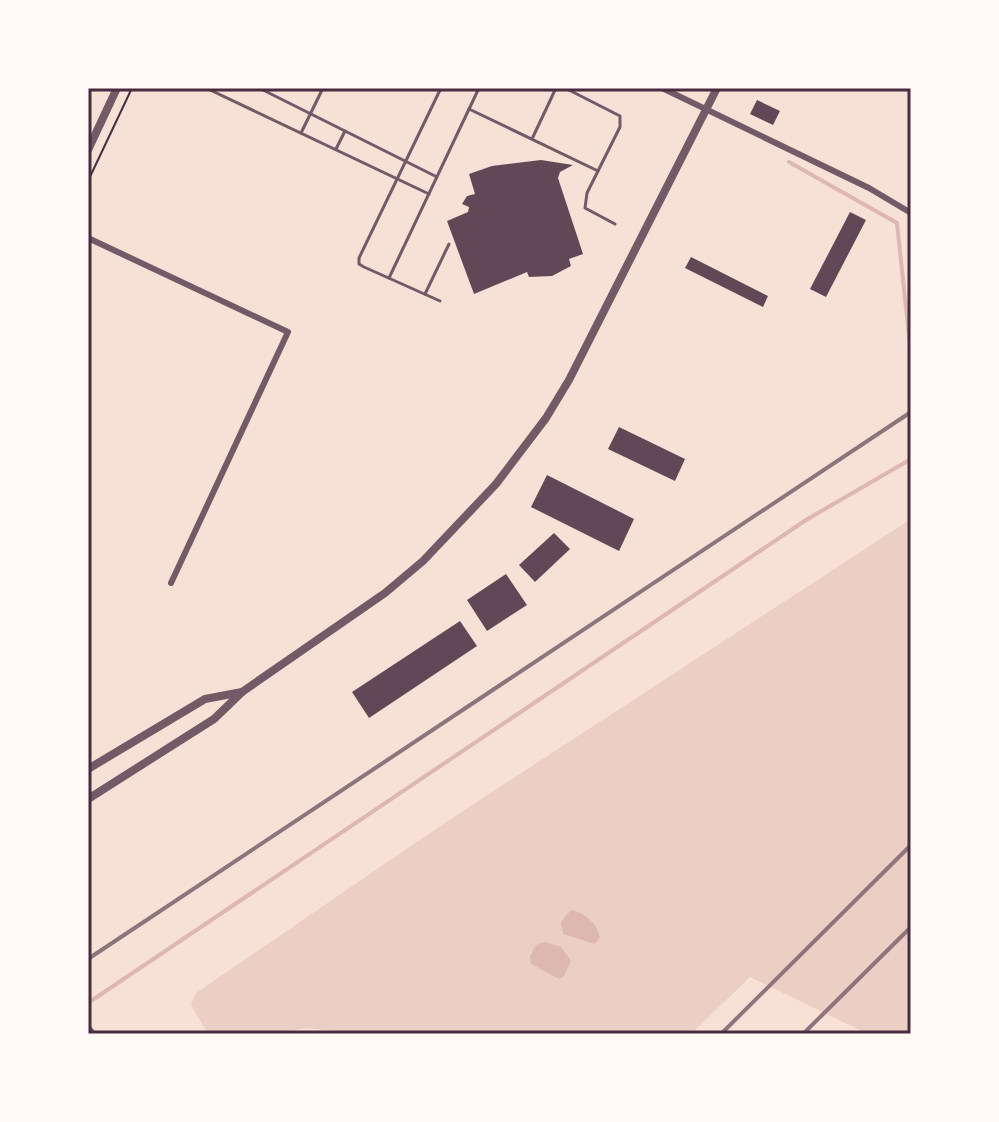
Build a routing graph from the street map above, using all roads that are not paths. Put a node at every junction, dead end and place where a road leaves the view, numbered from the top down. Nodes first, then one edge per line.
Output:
1 (117, 88) edge
2 (206, 88) edge
3 (259, 88) edge
4 (323, 88) edge
5 (441, 88) edge
6 (479, 88) edge
7 (556, 88) edge
8 (565, 88) edge
9 (662, 88) edge
10 (717, 88) edge
11 (469, 109) junction
12 (706, 109) junction
13 (310, 114) junction
14 (345, 131) junction
15 (301, 133) junction
16 (532, 139) junction
17 (88, 150) edge
18 (336, 150) junction
19 (405, 161) junction
20 (598, 171) junction
21 (437, 177) junction
22 (397, 179) junction
23 (429, 194) junction
24 (911, 213) edge
25 (615, 224) dead end
26 (88, 238) edge
27 (449, 244) dead end
28 (389, 278) junction
29 (425, 294) junction
30 (440, 301) dead end
31 (171, 583) dead end
32 (242, 692) junction
33 (88, 769) edge
34 (88, 799) edge
35 (88, 1029) edge
36 (92, 1034) edge

1 - 17 street
2 - 15 lane
3 - 13 lane
4 - 13 lane
5 - 19 lane
6 - 11 lane
7 - 16 lane
8 - 20 lane
9 - 12 street
10 - 12 street
11 - 16 lane
11 - 21 lane
12 - 24 street
12 - 32 street
13 - 14 lane
13 - 15 lane
14 - 18 lane
14 - 19 lane
15 - 18 lane
16 - 20 lane
18 - 22 lane
19 - 21 lane
19 - 22 lane
20 - 25 lane
21 - 23 lane
22 - 23 lane
22 - 28 lane
23 - 28 lane
26 - 31 street
27 - 29 lane
28 - 29 lane
29 - 30 lane
32 - 33 street
32 - 34 street
35 - 36 street

